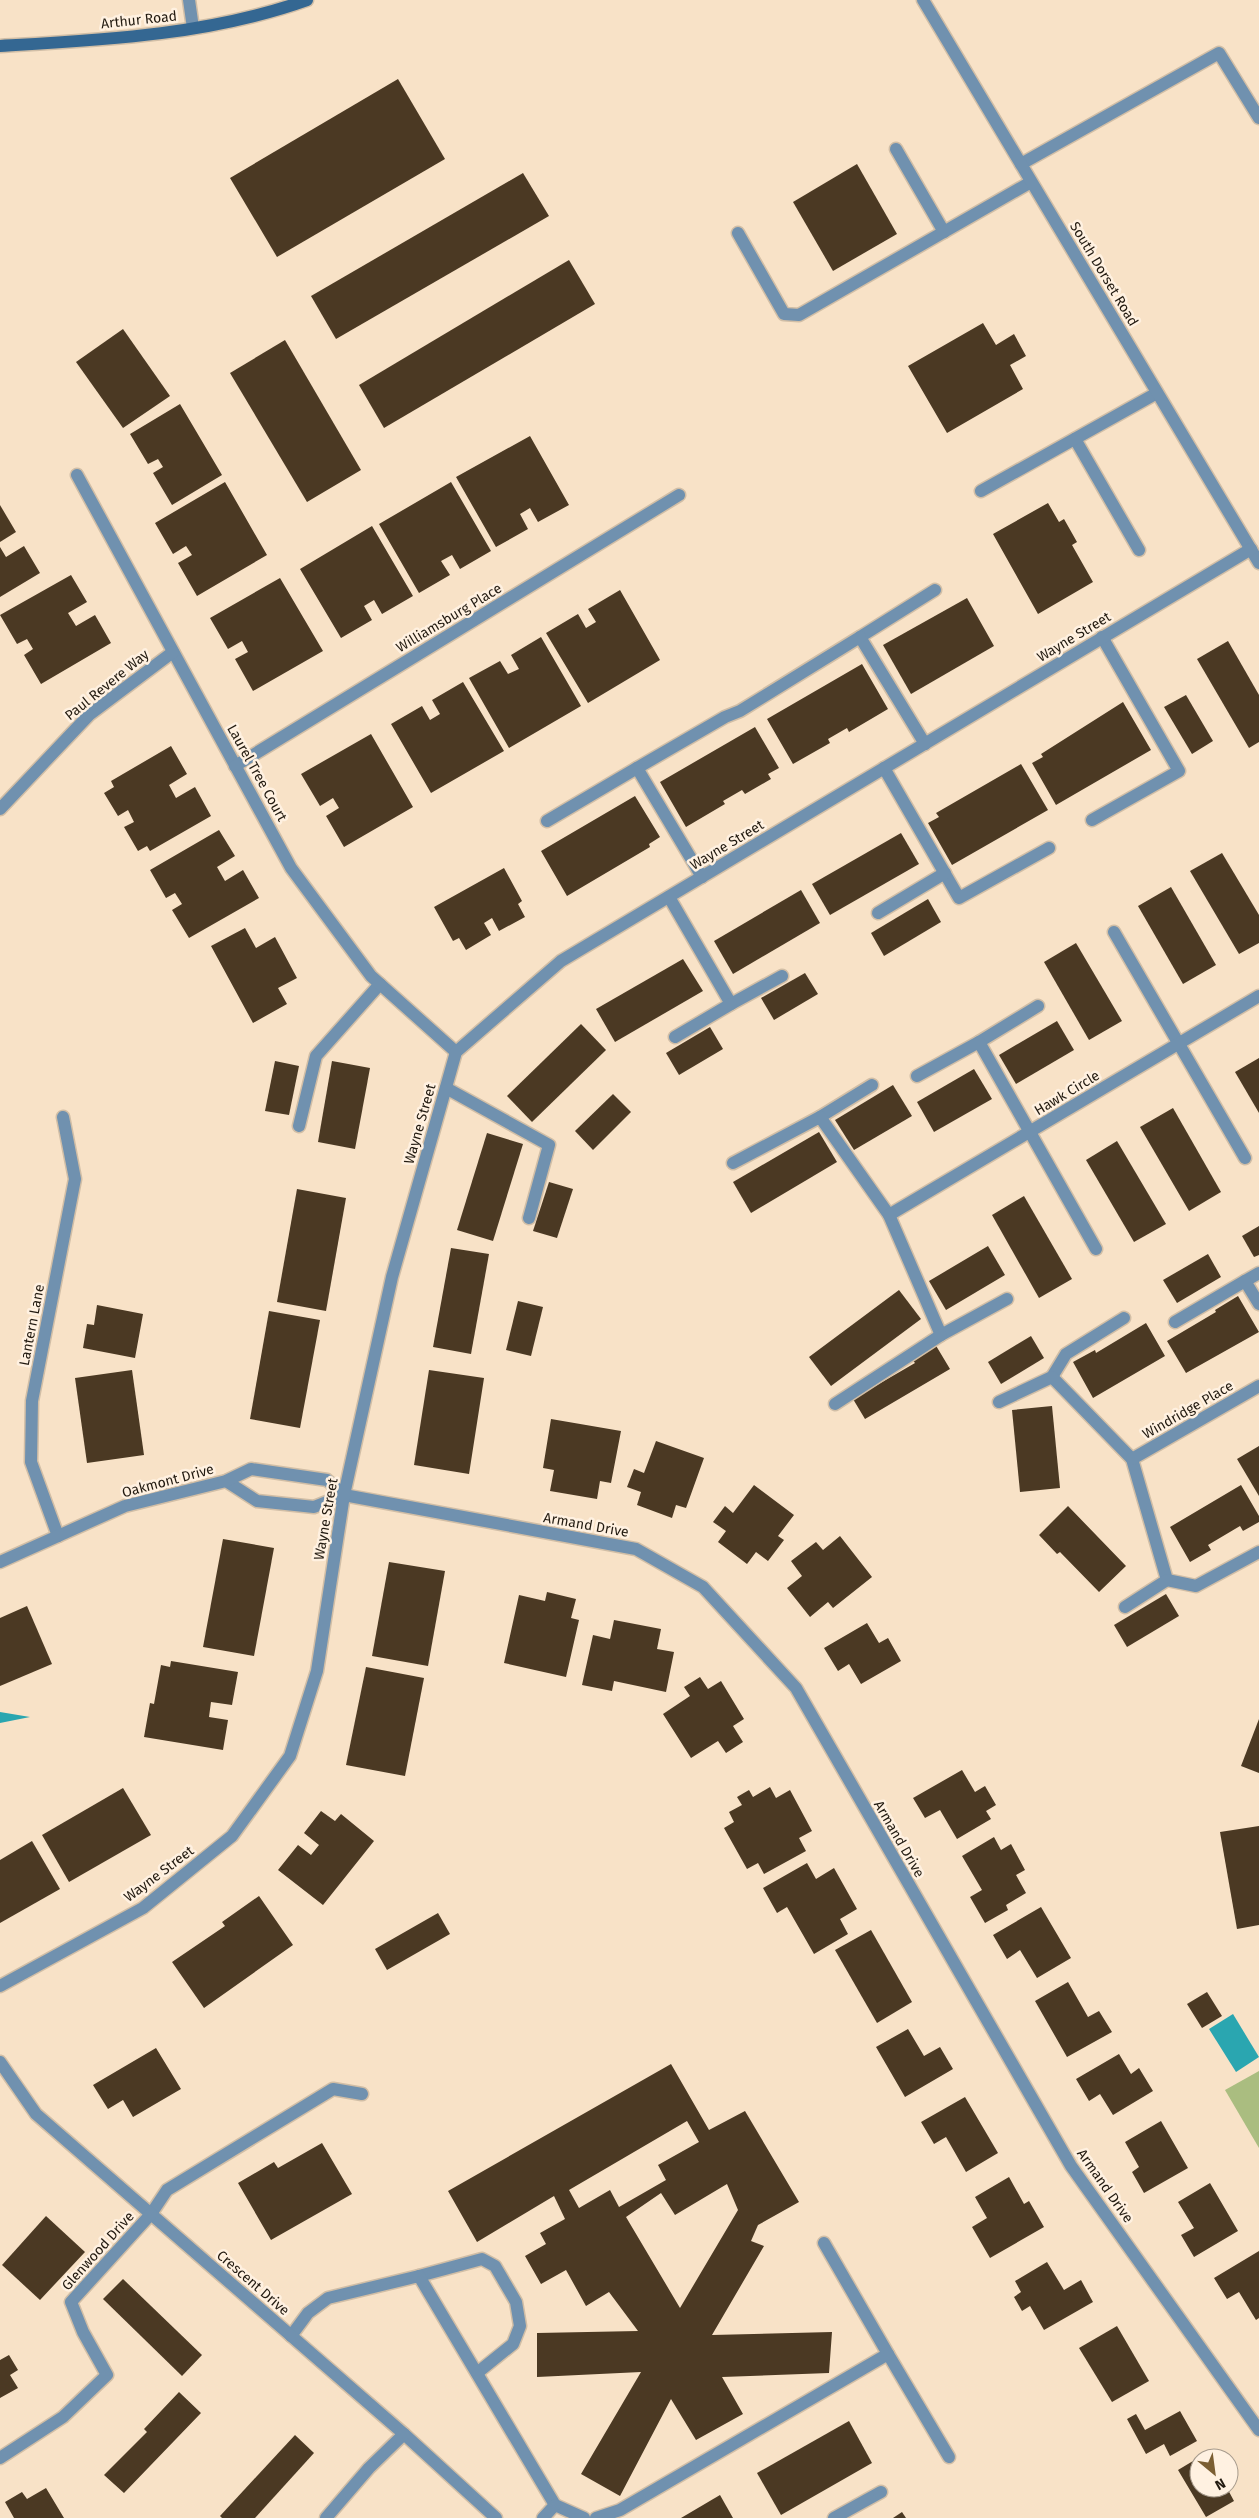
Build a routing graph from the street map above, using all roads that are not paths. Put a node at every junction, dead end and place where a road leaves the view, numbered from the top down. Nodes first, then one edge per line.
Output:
1 (189, 0) edge
2 (307, 0) edge
3 (923, 0) edge
4 (192, 28) junction
5 (0, 46) edge
6 (1259, 118) edge
7 (896, 149) dead end
8 (1021, 164) junction
9 (1031, 182) junction
10 (944, 232) junction
11 (738, 233) dead end
12 (1157, 393) junction
13 (1075, 438) junction
14 (77, 475) dead end
15 (981, 491) dead end
16 (679, 495) dead end
17 (1251, 549) junction
18 (1139, 550) dead end
19 (1259, 563) edge
20 (935, 590) dead end
21 (860, 637) junction
22 (1102, 638) junction
23 (173, 652) junction
24 (925, 744) junction
25 (236, 766) junction
26 (637, 768) junction
27 (884, 768) junction
28 (0, 809) edge
29 (1092, 820) dead end
30 (548, 821) dead end
31 (1049, 848) dead end
32 (945, 874) junction
33 (702, 877) junction
34 (669, 897) junction
35 (878, 914) dead end
36 (1114, 932) dead end
37 (782, 976) dead end
38 (380, 984) junction
39 (1259, 996) edge
40 (731, 1004) junction
41 (1038, 1006) dead end
42 (675, 1037) dead end
43 (979, 1042) junction
44 (1178, 1045) junction
45 (456, 1052) junction
46 (917, 1076) dead end
47 (872, 1085) dead end
48 (446, 1088) junction
49 (63, 1117) dead end
50 (820, 1117) junction
51 (299, 1126) dead end
52 (1030, 1132) junction
53 (1245, 1158) dead end
54 (733, 1163) dead end
55 (889, 1215) junction
56 (529, 1218) dead end
57 (1096, 1249) dead end
58 (1259, 1273) edge
59 (1245, 1281) junction
60 (1007, 1300) dead end
61 (1259, 1304) edge
62 (1124, 1318) dead end
63 (1175, 1322) dead end
64 (941, 1335) junction
65 (1052, 1377) junction
66 (1259, 1386) edge
67 (999, 1402) dead end
68 (835, 1404) dead end
69 (1132, 1460) junction
70 (226, 1481) junction
71 (344, 1495) junction
72 (58, 1536) junction
73 (1259, 1552) edge
74 (0, 1562) edge
75 (1167, 1580) junction
76 (1125, 1606) dead end
77 (0, 1986) edge
78 (0, 2062) edge
79 (362, 2094) dead end
80 (151, 2214) junction
81 (824, 2243) dead end
82 (419, 2276) junction
83 (291, 2336) junction
84 (888, 2354) junction
85 (477, 2373) junction
86 (1259, 2430) edge
87 (404, 2434) junction
88 (949, 2457) dead end
89 (0, 2458) edge
90 (881, 2492) dead end
91 (555, 2504) junction
92 (326, 2518) edge
93 (496, 2518) edge
94 (543, 2518) edge
95 (584, 2518) edge
96 (596, 2518) edge
97 (834, 2518) edge

1 - 4 street
2 - 4 main road, Arthur Road
3 - 8 street, South Dorset Road
4 - 5 main road, Arthur Road
6 - 8 street
7 - 10 street
8 - 9 street, South Dorset Road
9 - 10 street
9 - 12 street, South Dorset Road
10 - 11 street
12 - 13 street
12 - 17 street, South Dorset Road
13 - 15 street
13 - 18 street
14 - 23 street, Laurel Tree Court
16 - 25 street, Williamsburg Place
17 - 19 street, South Dorset Road
17 - 22 street, Wayne Street
20 - 21 street
21 - 24 street
21 - 26 street
22 - 24 street, Wayne Street
22 - 29 street
23 - 25 street, Laurel Tree Court
23 - 28 street, Paul Revere Way
24 - 27 street, Wayne Street
25 - 38 street, Laurel Tree Court
26 - 30 street
26 - 33 street
27 - 32 street
27 - 33 street, Wayne Street
31 - 32 street
32 - 35 street
33 - 34 street, Wayne Street
34 - 40 street
34 - 45 street, Wayne Street
36 - 44 street
37 - 40 street
38 - 45 street, Laurel Tree Court
38 - 51 street
39 - 44 street, Hawk Circle
40 - 42 street
41 - 43 street
43 - 46 street
43 - 52 street
44 - 52 street, Hawk Circle
44 - 53 street
45 - 48 street, Wayne Street
47 - 50 street
48 - 56 street
48 - 71 street, Wayne Street
49 - 72 street, Lantern Lane
50 - 54 street
50 - 55 street
52 - 55 street, Hawk Circle
52 - 57 street
55 - 64 street
58 - 59 street
59 - 61 street
59 - 63 street
60 - 64 street
62 - 65 street
64 - 68 street
65 - 67 street
65 - 69 street
66 - 69 street, Windridge Place
69 - 75 street
70 - 71 street
70 - 71 street, Oakmont Drive
70 - 72 street, Oakmont Drive
71 - 77 street, Wayne Street
71 - 86 street, Armand Drive
72 - 74 street, Oakmont Drive
73 - 75 street
75 - 76 street
78 - 80 street, Crescent Drive
79 - 80 street
80 - 83 street, Crescent Drive
80 - 89 street, Glenwood Drive
81 - 84 street
82 - 83 street
82 - 85 street
82 - 85 street
83 - 87 street, Crescent Drive
84 - 88 street
84 - 96 street
85 - 91 street
87 - 92 street
87 - 93 street, Crescent Drive
90 - 97 street
91 - 94 street
91 - 95 street

